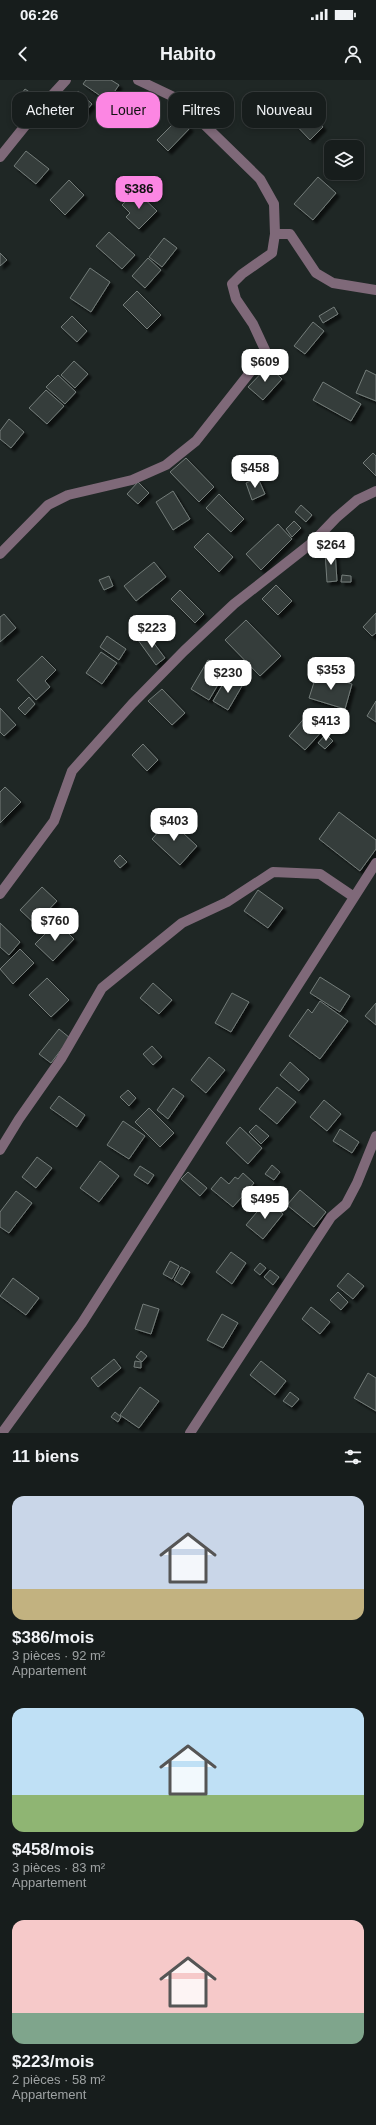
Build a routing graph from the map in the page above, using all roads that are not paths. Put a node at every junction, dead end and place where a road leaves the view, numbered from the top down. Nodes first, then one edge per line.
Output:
1 (66, 80) edge
2 (138, 80) edge
3 (0, 157) edge
4 (275, 234) junction
5 (376, 290) edge
6 (376, 491) edge
7 (0, 554) edge
8 (376, 864) edge
9 (0, 894) edge
10 (354, 897) junction
11 (376, 1136) edge
12 (0, 1150) edge
13 (2, 1433) edge
14 (190, 1433) edge

1 - 3 street
2 - 4 street
4 - 5 street
4 - 7 street
6 - 9 street
8 - 10 street
10 - 12 street
10 - 13 street
11 - 14 street

